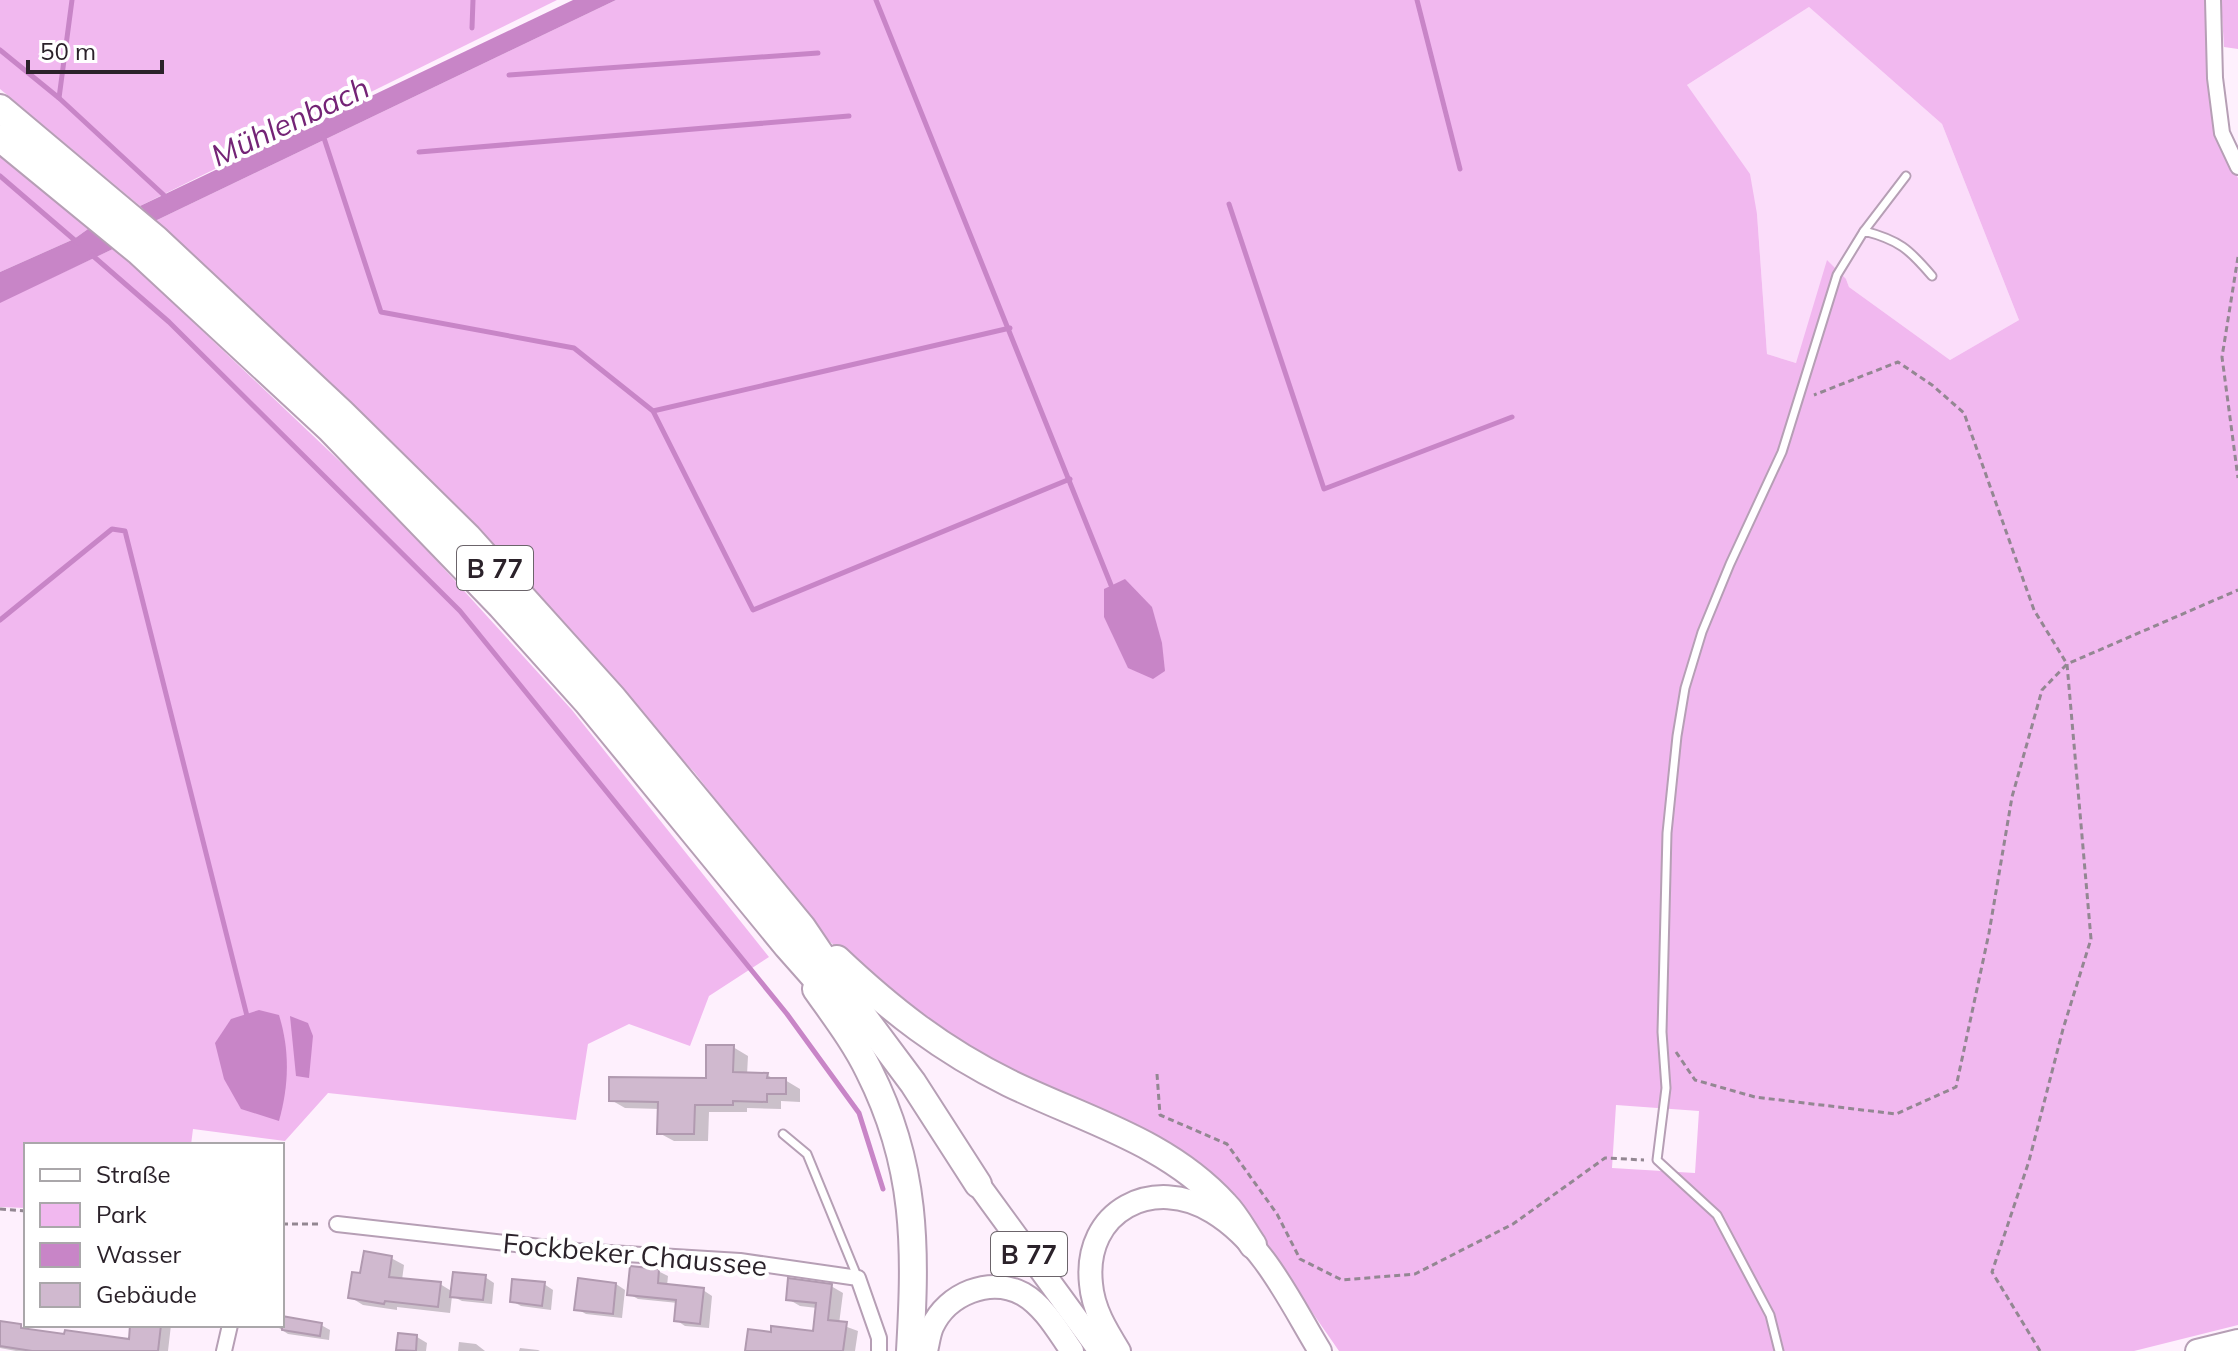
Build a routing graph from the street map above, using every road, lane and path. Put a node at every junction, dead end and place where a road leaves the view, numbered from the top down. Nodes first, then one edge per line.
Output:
1 (2213, 0) edge
2 (0, 108) edge
3 (0, 138) edge
4 (2238, 167) edge
5 (1906, 176) dead end
6 (105, 211) junction
7 (1864, 231) junction
8 (2238, 257) edge
9 (1932, 276) dead end
10 (1796, 403) junction
11 (2238, 478) edge
12 (2238, 590) edge
13 (2067, 664) junction
14 (794, 937) junction
15 (1662, 1032) junction
16 (1157, 1074) dead end
17 (783, 1134) dead end
18 (1657, 1160) junction
19 (978, 1184) joint
20 (0, 1209) edge
21 (24, 1211) edge
22 (284, 1224) edge
23 (337, 1224) joint
24 (1253, 1245) junction
25 (858, 1278) junction
26 (230, 1327) edge
27 (2238, 1341) edge
28 (224, 1351) edge
29 (879, 1351) edge
30 (910, 1351) edge
31 (926, 1351) edge
32 (1072, 1351) edge
33 (1100, 1351) edge
34 (1119, 1351) edge
35 (1320, 1351) edge
36 (1779, 1351) edge
37 (2040, 1351) edge
38 (2197, 1351) edge

1 - 4 street
2 - 6 highway, B 77
3 - 6 highway, B 77
5 - 7 lane
6 - 14 highway, B 77
7 - 9 lane
7 - 10 lane
8 - 11 path
10 - 13 path
10 - 15 lane
12 - 13 path
13 - 15 path
13 - 37 path
14 - 19 highway, B 77
14 - 24 highway
14 - 30 highway
15 - 18 lane
16 - 18 path
17 - 25 lane
18 - 36 lane
19 - 33 main road, B 77
20 - 21 path
22 - 23 path
23 - 25 street, Fockbeker Chaussee
24 - 34 main road
24 - 35 main road
25 - 29 street
26 - 28 street
27 - 38 main road
31 - 32 main road

